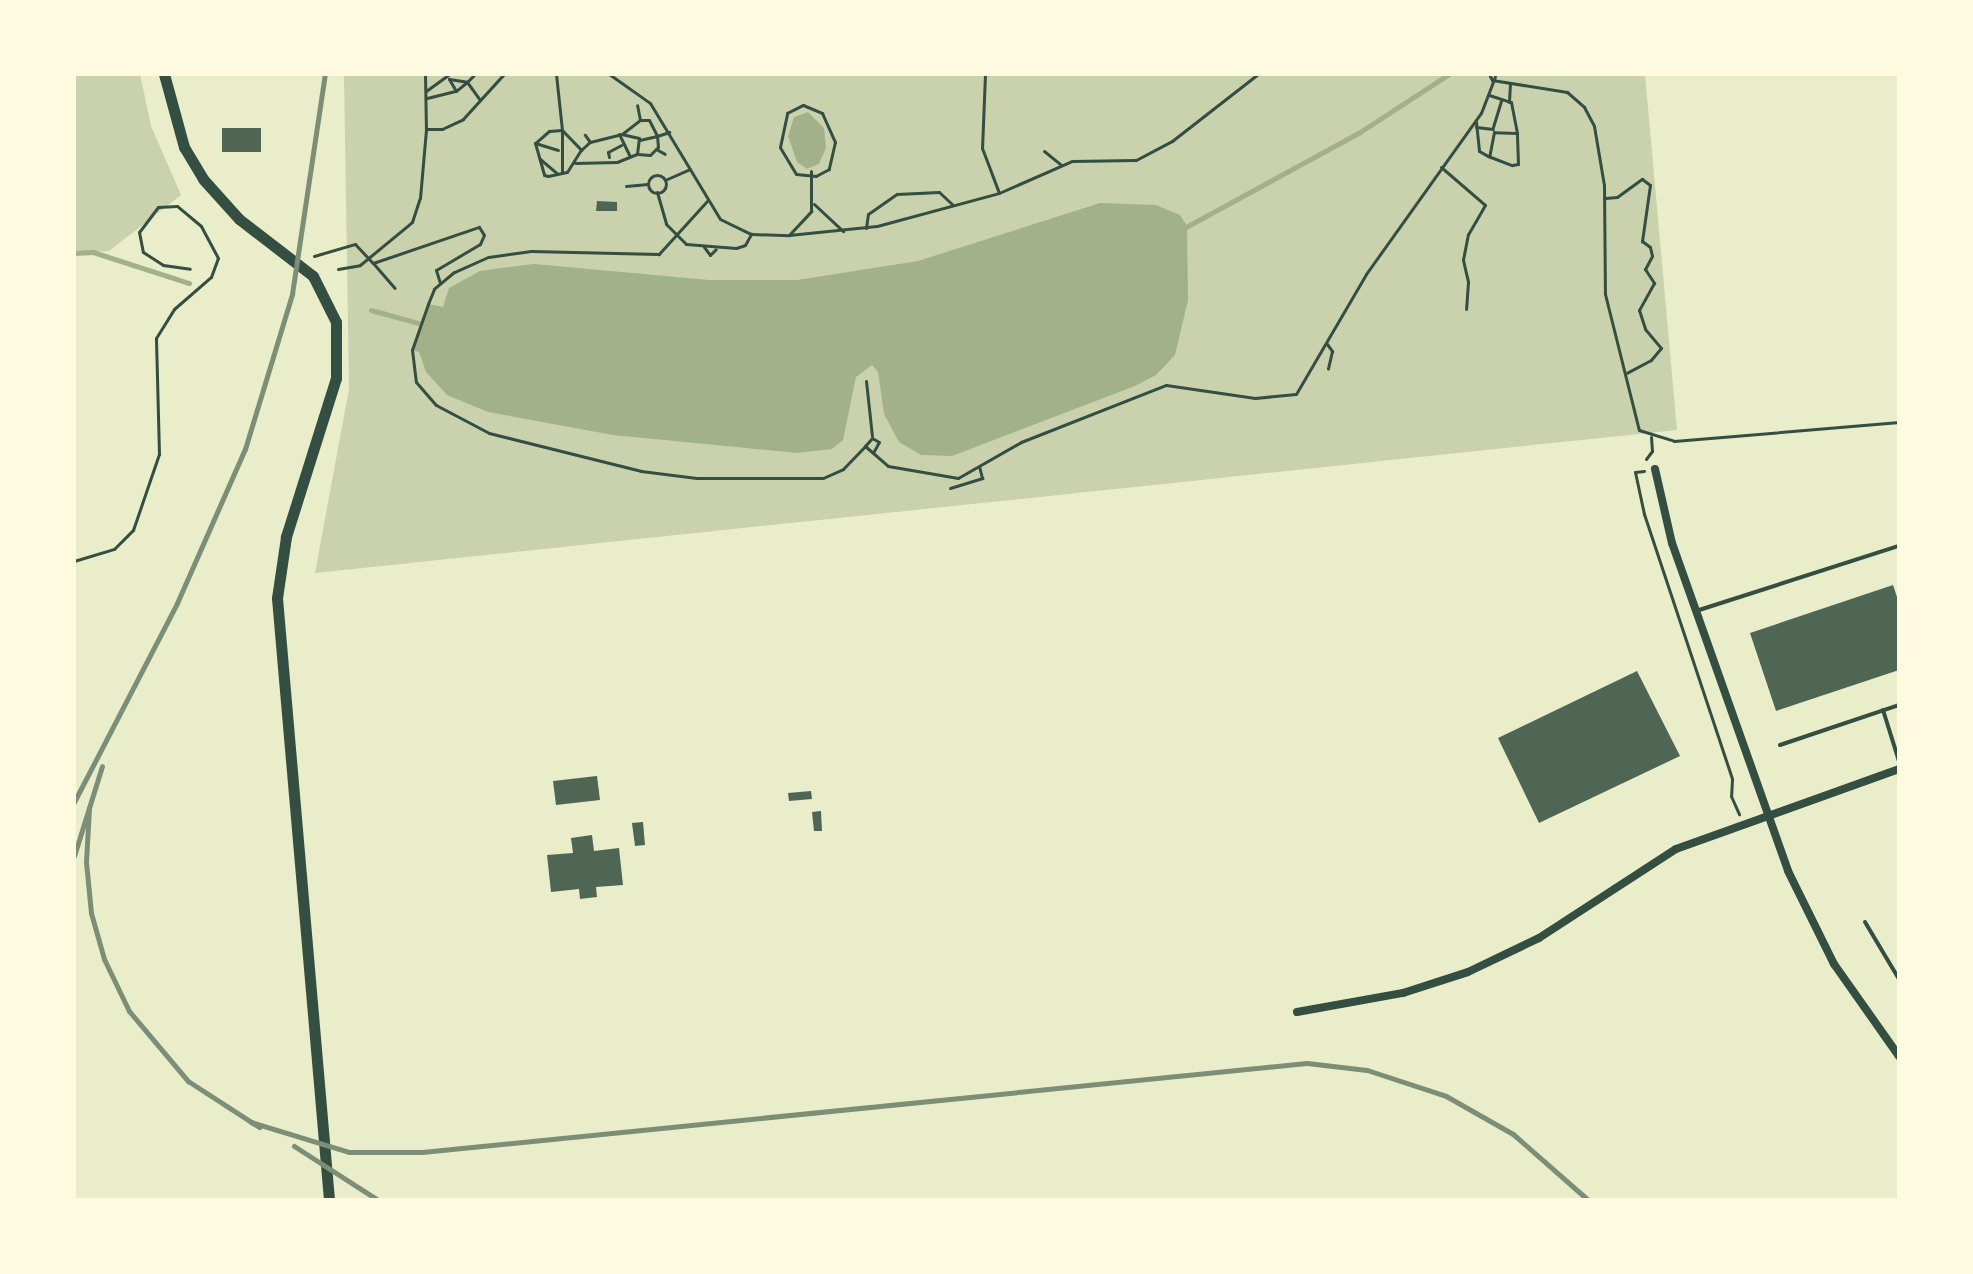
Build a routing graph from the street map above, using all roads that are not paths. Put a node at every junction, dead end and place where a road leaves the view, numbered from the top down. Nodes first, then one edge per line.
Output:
1 (164, 74) edge
2 (1650, 470) road end
3 (1899, 546) edge
4 (1696, 611) junction
5 (1899, 705) edge
6 (1883, 710) junction
7 (1780, 745) dead end
8 (1899, 761) edge
9 (1899, 769) edge
10 (1765, 814) junction
11 (1865, 922) dead end
12 (1899, 979) edge
13 (1297, 1012) dead end
14 (1899, 1056) edge
15 (329, 1200) edge

1 - 15 main road
2 - 4 street
3 - 4 lane
4 - 10 street
5 - 6 lane
6 - 7 lane
6 - 8 lane
9 - 10 street
10 - 13 street
10 - 14 street
11 - 12 lane

